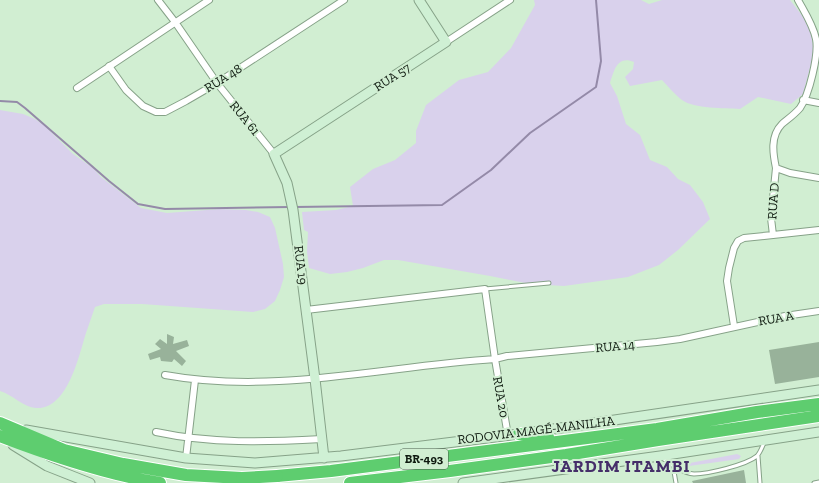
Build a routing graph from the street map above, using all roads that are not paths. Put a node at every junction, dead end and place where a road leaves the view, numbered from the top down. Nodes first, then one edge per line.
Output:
1 (158, 0) edge
2 (209, 0) edge
3 (344, 0) edge
4 (419, 0) edge
5 (510, 0) edge
6 (798, 0) edge
7 (175, 22) junction
8 (811, 24) junction
9 (819, 25) edge
10 (446, 42) junction
11 (109, 66) junction
12 (217, 83) junction
13 (77, 88) dead end
14 (804, 100) junction
15 (819, 103) edge
16 (274, 154) junction
17 (776, 168) junction
18 (819, 178) edge
19 (819, 230) edge
20 (773, 235) junction
21 (549, 283) dead end
22 (485, 289) junction
23 (306, 310) junction
24 (819, 311) edge
25 (734, 326) junction
26 (495, 359) junction
27 (166, 375) dead end
28 (315, 379) junction
29 (195, 380) junction
30 (819, 390) edge
31 (819, 404) edge
32 (819, 416) edge
33 (4, 425) edge
34 (156, 432) dead end
35 (819, 432) edge
36 (513, 435) junction
37 (0, 437) edge
38 (188, 438) junction
39 (322, 439) junction
40 (571, 439) junction
41 (765, 440) junction
42 (660, 456) junction
43 (758, 456) junction
44 (186, 458) junction
45 (324, 458) junction
46 (271, 462) junction
47 (255, 463) junction
48 (673, 466) junction
49 (122, 470) junction
50 (274, 480) edge
51 (819, 482) edge
52 (90, 483) edge
53 (160, 483) edge
54 (256, 483) edge
55 (350, 483) edge
56 (463, 483) edge
57 (676, 483) edge
58 (760, 483) edge
59 (814, 483) edge

1 - 7 street, RUA 61
2 - 7 street
3 - 12 street, RUA 48
4 - 10 main road
5 - 10 street, RUA 57
6 - 8 street
7 - 11 street
7 - 12 street, RUA 61
8 - 9 street
8 - 14 street
10 - 16 main road, RUA 57
11 - 12 street, RUA 48
11 - 13 street
12 - 16 street, RUA 61
14 - 15 street
14 - 17 street, RUA D
16 - 23 main road, RUA 19
17 - 18 street
17 - 20 street, RUA D
19 - 20 street, RUA D
20 - 25 street
21 - 22 lane
22 - 23 street
22 - 26 street, RUA 20
23 - 28 main road, RUA 19
24 - 25 street, RUA A
25 - 26 street, RUA 14
26 - 28 street
26 - 36 street, RUA 20
27 - 29 street
28 - 29 street
28 - 39 main road, RUA 19
29 - 38 street
30 - 36 main road
31 - 40 highway, RODOVIA MAGÉ-MANILHA / BR-493
32 - 55 highway, RODOVIA MAGÉ-MANILHA / BR-493
33 - 44 main road
33 - 49 highway, RODOVIA MAGÉ-MANILHA
34 - 38 street
35 - 41 main road
36 - 40 highway
36 - 45 main road
37 - 49 highway, RODOVIA MAGÉ-MANILHA
37 - 52 main road
38 - 39 street
38 - 44 street
39 - 45 main road, RUA 19
40 - 50 highway, RODOVIA MAGÉ-MANILHA / BR-493
41 - 42 main road
41 - 43 lane
42 - 48 lane
42 - 56 main road
43 - 48 lane
43 - 58 lane
44 - 47 main road
45 - 46 main road
46 - 47 main road
46 - 50 main road
47 - 54 main road
48 - 57 lane
49 - 50 highway, RODOVIA MAGÉ-MANILHA / BR-493, bridge
49 - 53 highway, RODOVIA MAGÉ-MANILHA
51 - 59 lane

